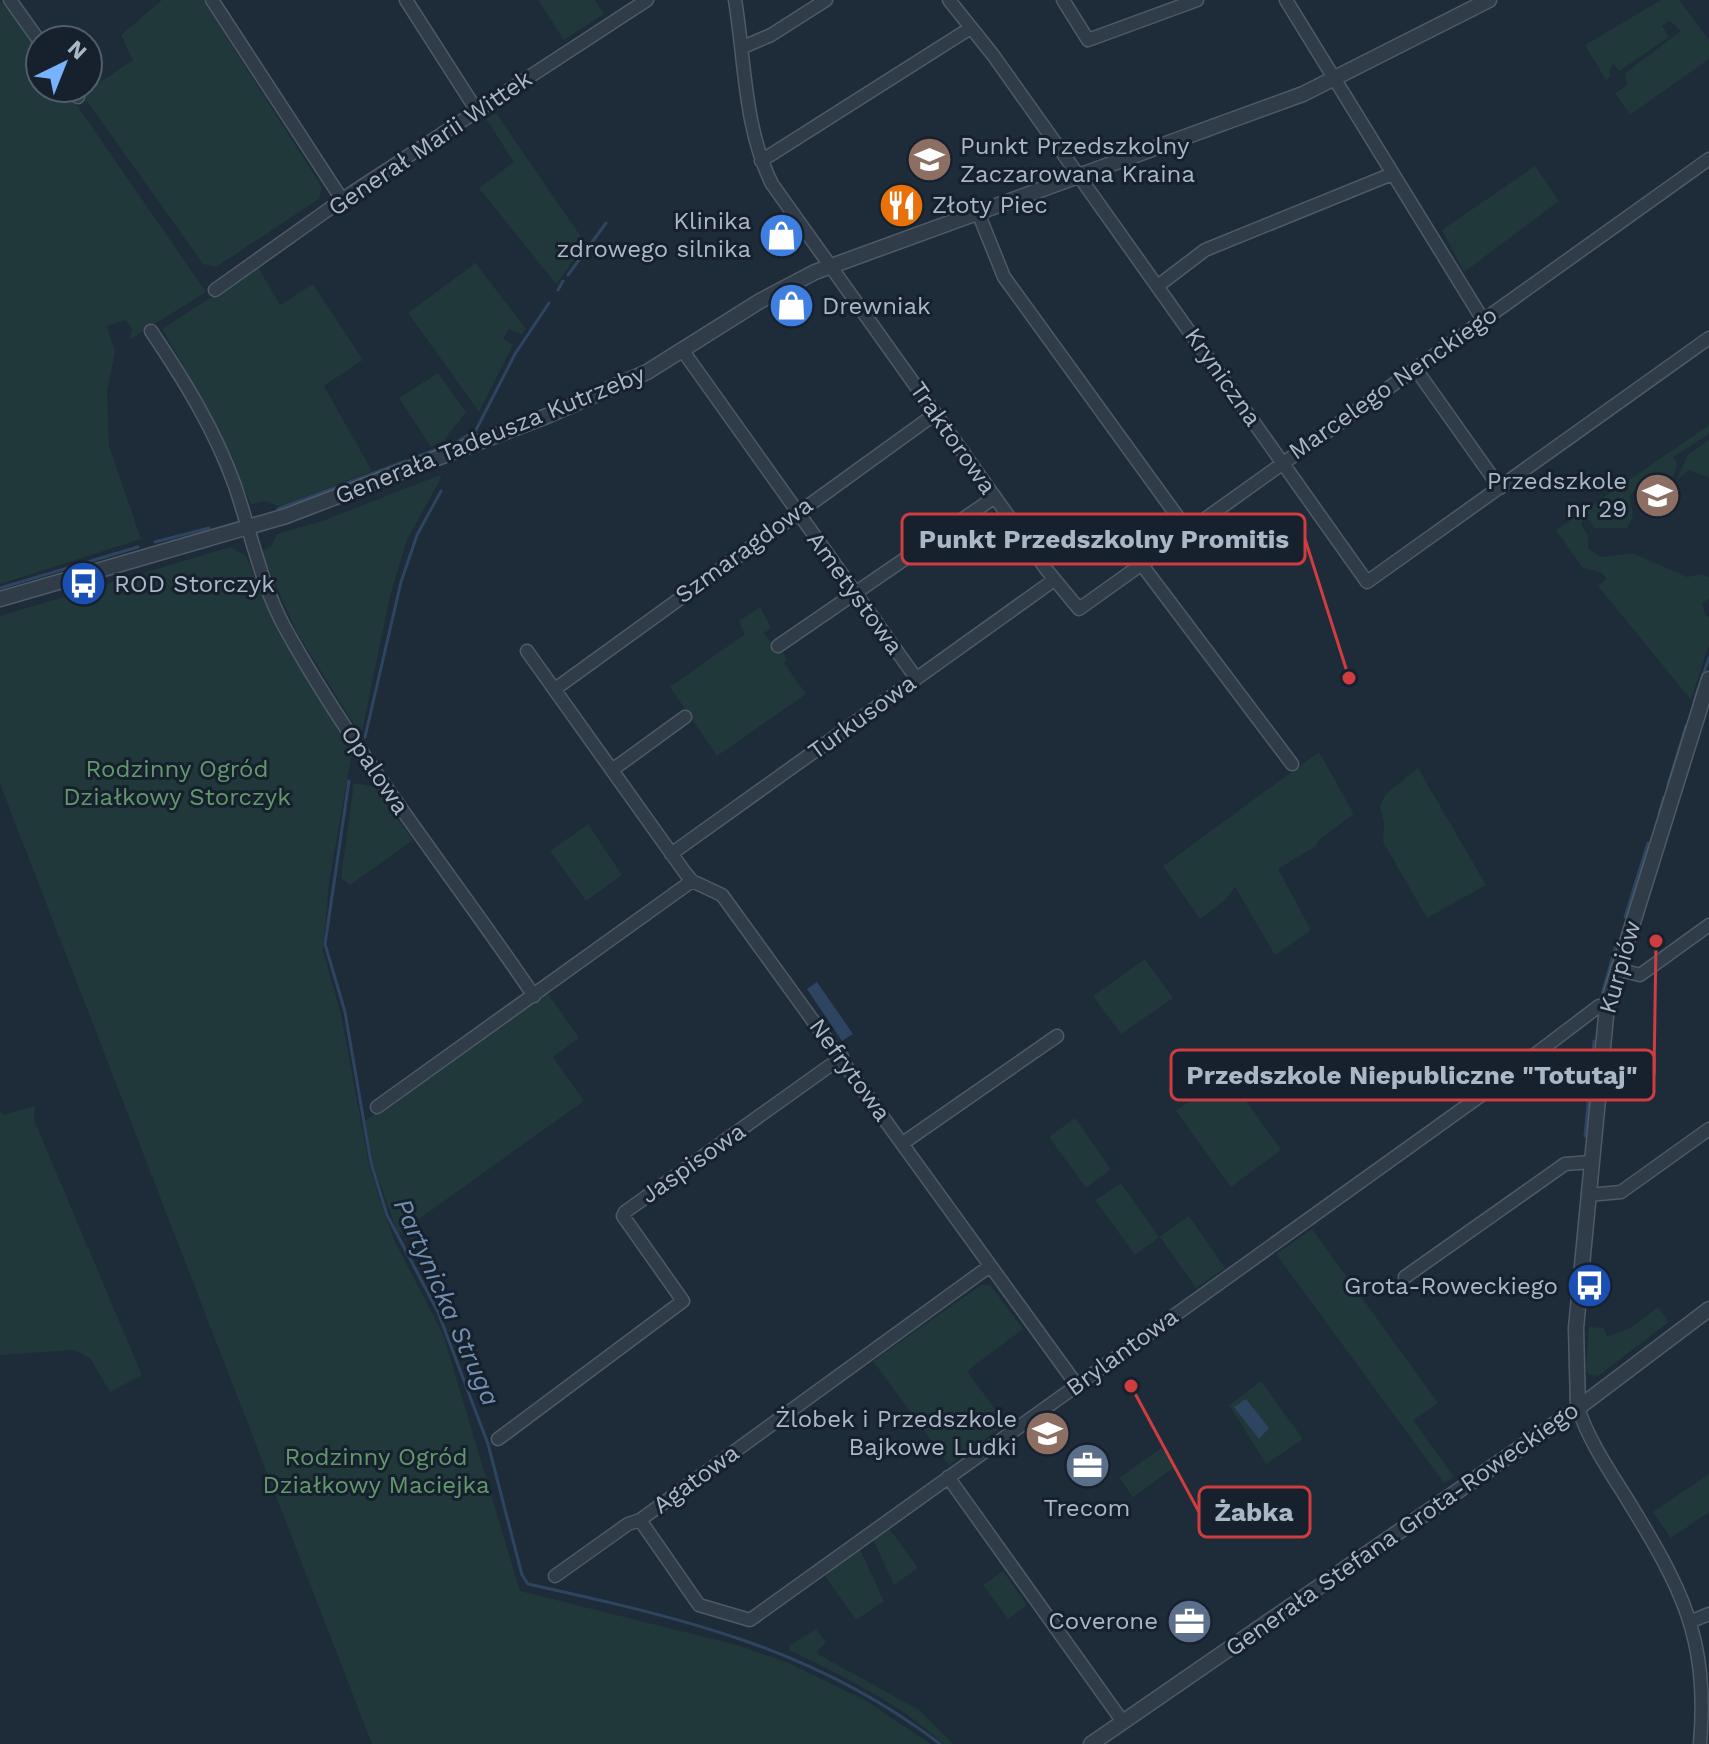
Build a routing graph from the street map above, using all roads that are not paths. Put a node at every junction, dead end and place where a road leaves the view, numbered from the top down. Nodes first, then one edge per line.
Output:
1 (10, 0) edge
2 (212, 0) edge
3 (406, 0) edge
4 (647, 0) edge
5 (735, 0) edge
6 (826, 0) edge
7 (949, 0) edge
8 (1063, 0) edge
9 (1197, 0) edge
10 (1286, 0) edge
11 (1489, 0) edge
12 (27, 24) edge
13 (969, 29) junction
14 (743, 47) junction
15 (1335, 80) junction
16 (477, 111) junction
17 (1709, 159) edge
18 (761, 161) junction
19 (1392, 174) junction
20 (1078, 175) junction
21 (343, 201) junction
22 (977, 210) junction
23 (831, 265) junction
24 (1159, 285) junction
25 (215, 290) dead end
26 (1483, 320) junction
27 (151, 331) dead end
28 (1709, 338) edge
29 (683, 351) junction
30 (1415, 368) junction
31 (935, 414) junction
32 (1284, 461) junction
33 (1500, 488) junction
34 (995, 497) junction
35 (797, 512) junction
36 (246, 528) junction
37 (1188, 531) junction
38 (1142, 565) junction
39 (1054, 580) junction
40 (856, 595) junction
41 (0, 599) edge
42 (1079, 609) joint
43 (778, 646) dead end
44 (527, 651) dead end
45 (916, 678) junction
46 (1709, 679) edge
47 (555, 689) junction
48 (685, 717) dead end
49 (1292, 764) dead end
50 (612, 770) junction
51 (671, 854) junction
52 (692, 881) junction
53 (1709, 925) edge
54 (1617, 969) junction
55 (534, 996) junction
56 (1607, 1006) junction
57 (1582, 1019) junction
58 (1604, 1025) junction
59 (1057, 1036) dead end
60 (842, 1057) junction
61 (377, 1107) dead end
62 (1709, 1129) edge
63 (903, 1143) junction
64 (1591, 1162) junction
65 (1588, 1195) junction
66 (990, 1266) junction
67 (1405, 1277) dead end
68 (1709, 1309) edge
69 (1076, 1384) junction
70 (1578, 1408) junction
71 (498, 1439) dead end
72 (948, 1477) junction
73 (640, 1520) junction
74 (555, 1576) dead end
75 (1709, 1614) edge
76 (1692, 1621) junction
77 (1123, 1722) junction
78 (1091, 1744) edge
79 (1700, 1744) edge

1 - 12 street
2 - 21 street
3 - 16 street
4 - 16 street, Generał Marii Wittek
5 - 14 street
6 - 14 street
7 - 13 street, Kryniczna
8 - 9 street
10 - 15 street
11 - 15 street, Generała Tadeusza Kutrzeby
13 - 18 street
13 - 20 street, Kryniczna
14 - 18 street
15 - 19 street
15 - 20 street, Generała Tadeusza Kutrzeby
16 - 21 street, Generał Marii Wittek
17 - 26 street, Marcelego Nenckiego
18 - 23 street, Traktorowa
19 - 24 street
19 - 26 street
20 - 22 street, Generała Tadeusza Kutrzeby
20 - 24 street, Kryniczna
21 - 25 street, Generał Marii Wittek
22 - 23 street, Generała Tadeusza Kutrzeby
22 - 37 street
23 - 29 street, Generała Tadeusza Kutrzeby
23 - 31 street, Traktorowa
24 - 32 street, Kryniczna
26 - 30 street, Marcelego Nenckiego
27 - 36 street, Opalowa
28 - 33 street
29 - 35 street, Ametystowa
29 - 36 street, Generała Tadeusza Kutrzeby
30 - 32 street, Marcelego Nenckiego
30 - 33 street
31 - 34 street, Traktorowa
31 - 35 street, Szmaragdowa
32 - 33 street, Kryniczna
32 - 37 street, Marcelego Nenckiego
34 - 39 street, Traktorowa
34 - 40 street
35 - 40 street, Ametystowa
35 - 47 street, Szmaragdowa
36 - 41 street, Generała Tadeusza Kutrzeby
36 - 55 street, Opalowa
37 - 38 street, Marcelego Nenckiego
38 - 42 street, Marcelego Nenckiego
38 - 49 street
39 - 42 street, Traktorowa
39 - 45 street, Turkusowa
40 - 43 street
40 - 45 street, Ametystowa
44 - 47 street, Nefrytowa
45 - 51 street, Turkusowa
46 - 54 street, Kurpiów
47 - 50 street, Nefrytowa
48 - 50 street
50 - 51 street, Nefrytowa
51 - 52 street, Nefrytowa
52 - 55 street
52 - 60 street, Nefrytowa
53 - 54 street
54 - 56 street, Kurpiów
55 - 61 street
56 - 57 street, Brylantowa
56 - 58 street, Kurpiów
57 - 58 street
57 - 69 street, Brylantowa
58 - 64 street, Kurpiów
59 - 63 street
60 - 63 street, Nefrytowa
60 - 71 street, Jaspisowa
62 - 65 street
63 - 66 street, Nefrytowa
64 - 65 street, Kurpiów
64 - 67 street
65 - 70 street, Kurpiów
66 - 69 street, Nefrytowa
66 - 73 street, Agatowa
68 - 70 street, Generała Stefana Grota-Roweckiego
69 - 72 street, Brylantowa
70 - 76 street
70 - 77 street, Generała Stefana Grota-Roweckiego
72 - 73 street, Brylantowa
72 - 77 street
73 - 74 street, Agatowa
75 - 76 street
76 - 79 street
77 - 78 street, Generała Stefana Grota-Roweckiego

